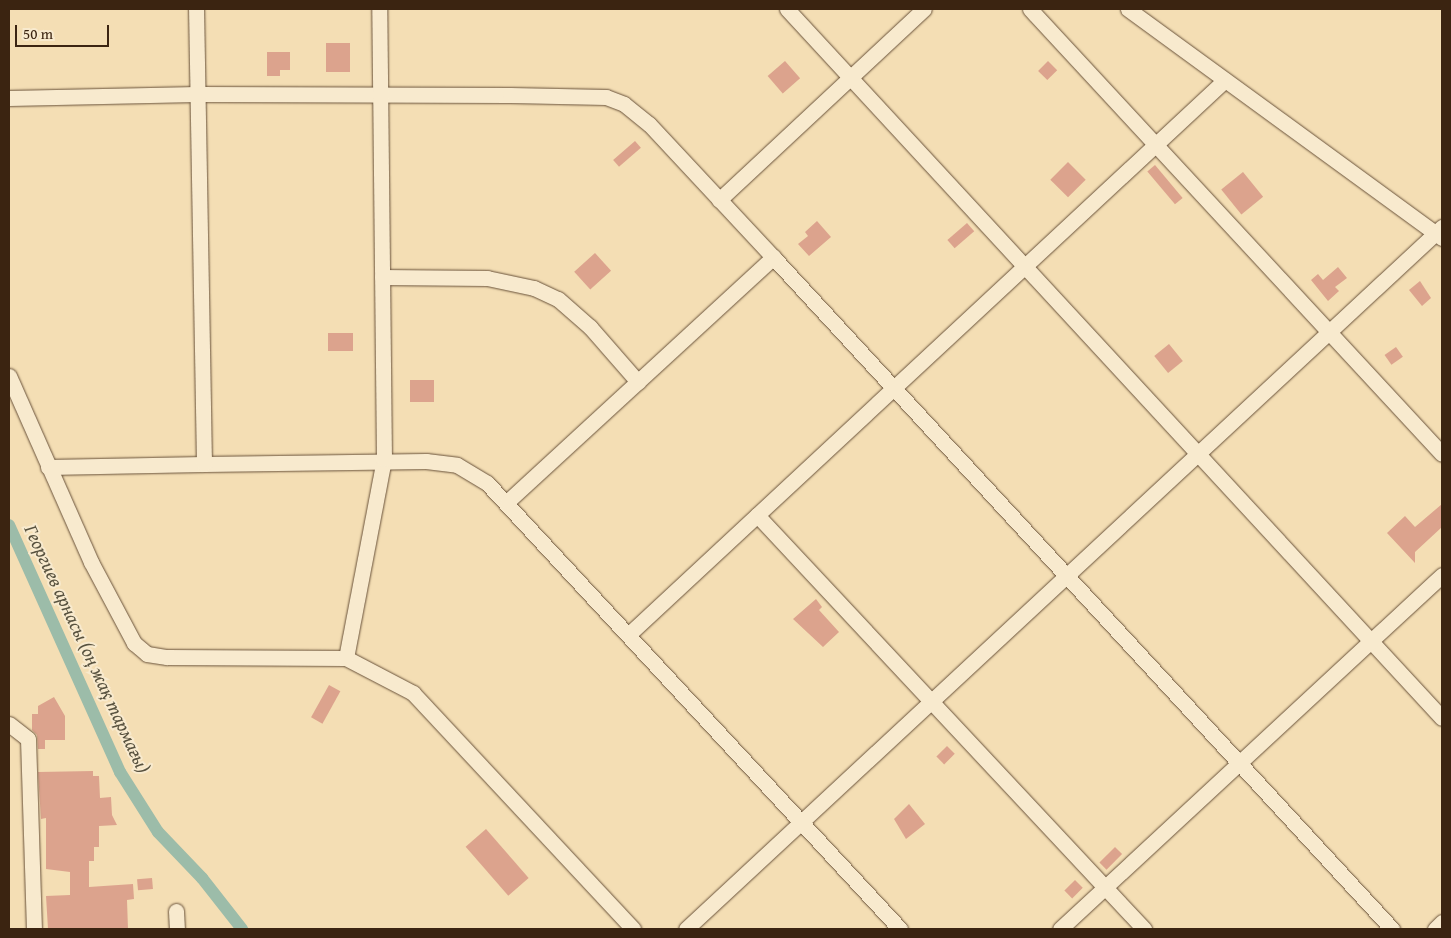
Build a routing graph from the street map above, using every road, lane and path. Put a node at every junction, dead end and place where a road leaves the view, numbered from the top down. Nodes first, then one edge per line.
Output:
1 (196, 9) edge
2 (379, 9) edge
3 (787, 9) edge
4 (924, 9) edge
5 (1030, 9) edge
6 (1128, 9) edge
7 (851, 77) junction
8 (1225, 80) junction
9 (197, 94) junction
10 (380, 94) junction
11 (9, 98) edge
12 (1156, 146) junction
13 (719, 200) junction
14 (1440, 233) edge
15 (772, 257) junction
16 (1025, 268) junction
17 (382, 277) junction
18 (1331, 331) junction
19 (9, 376) edge
20 (638, 382) junction
21 (893, 389) junction
22 (1198, 452) junction
23 (1442, 454) edge
24 (384, 459) junction
25 (204, 464) junction
26 (48, 467) junction
27 (507, 502) junction
28 (757, 515) junction
29 (1065, 575) junction
30 (1442, 575) edge
31 (628, 635) junction
32 (1371, 640) junction
33 (346, 658) junction
34 (931, 700) junction
35 (1442, 718) edge
36 (9, 724) edge
37 (1239, 765) junction
38 (801, 822) junction
39 (1106, 886) junction
40 (176, 911) dead end
41 (1442, 922) edge
42 (34, 929) edge
43 (177, 929) edge
44 (633, 929) edge
45 (686, 929) edge
46 (900, 929) edge
47 (1060, 929) edge
48 (1144, 929) edge
49 (1392, 929) edge
50 (1435, 929) edge

1 - 9 street
2 - 10 street
3 - 7 street
4 - 7 street
5 - 12 street
6 - 8 street
7 - 13 street
7 - 16 street
8 - 12 street
8 - 14 street
9 - 10 street
9 - 11 street
9 - 25 street
10 - 13 street
10 - 17 street
12 - 16 street
12 - 18 street
13 - 15 street
14 - 18 street
15 - 20 street
15 - 21 street
16 - 21 street
16 - 22 street
17 - 20 street
17 - 24 street
18 - 22 street
18 - 23 street
19 - 26 street
20 - 27 street
21 - 28 street
21 - 29 street
22 - 29 street
22 - 32 street
24 - 25 street
24 - 27 street
24 - 33 street
25 - 26 street
26 - 33 street
27 - 31 street
28 - 31 street
28 - 34 street
29 - 34 street
29 - 37 street
30 - 32 street
31 - 38 street
32 - 35 street
32 - 37 street
33 - 44 street
34 - 38 street
34 - 39 street
36 - 42 street
37 - 39 street
37 - 49 street
38 - 45 street
38 - 46 street
39 - 47 street
39 - 48 street
40 - 43 street
41 - 50 street

